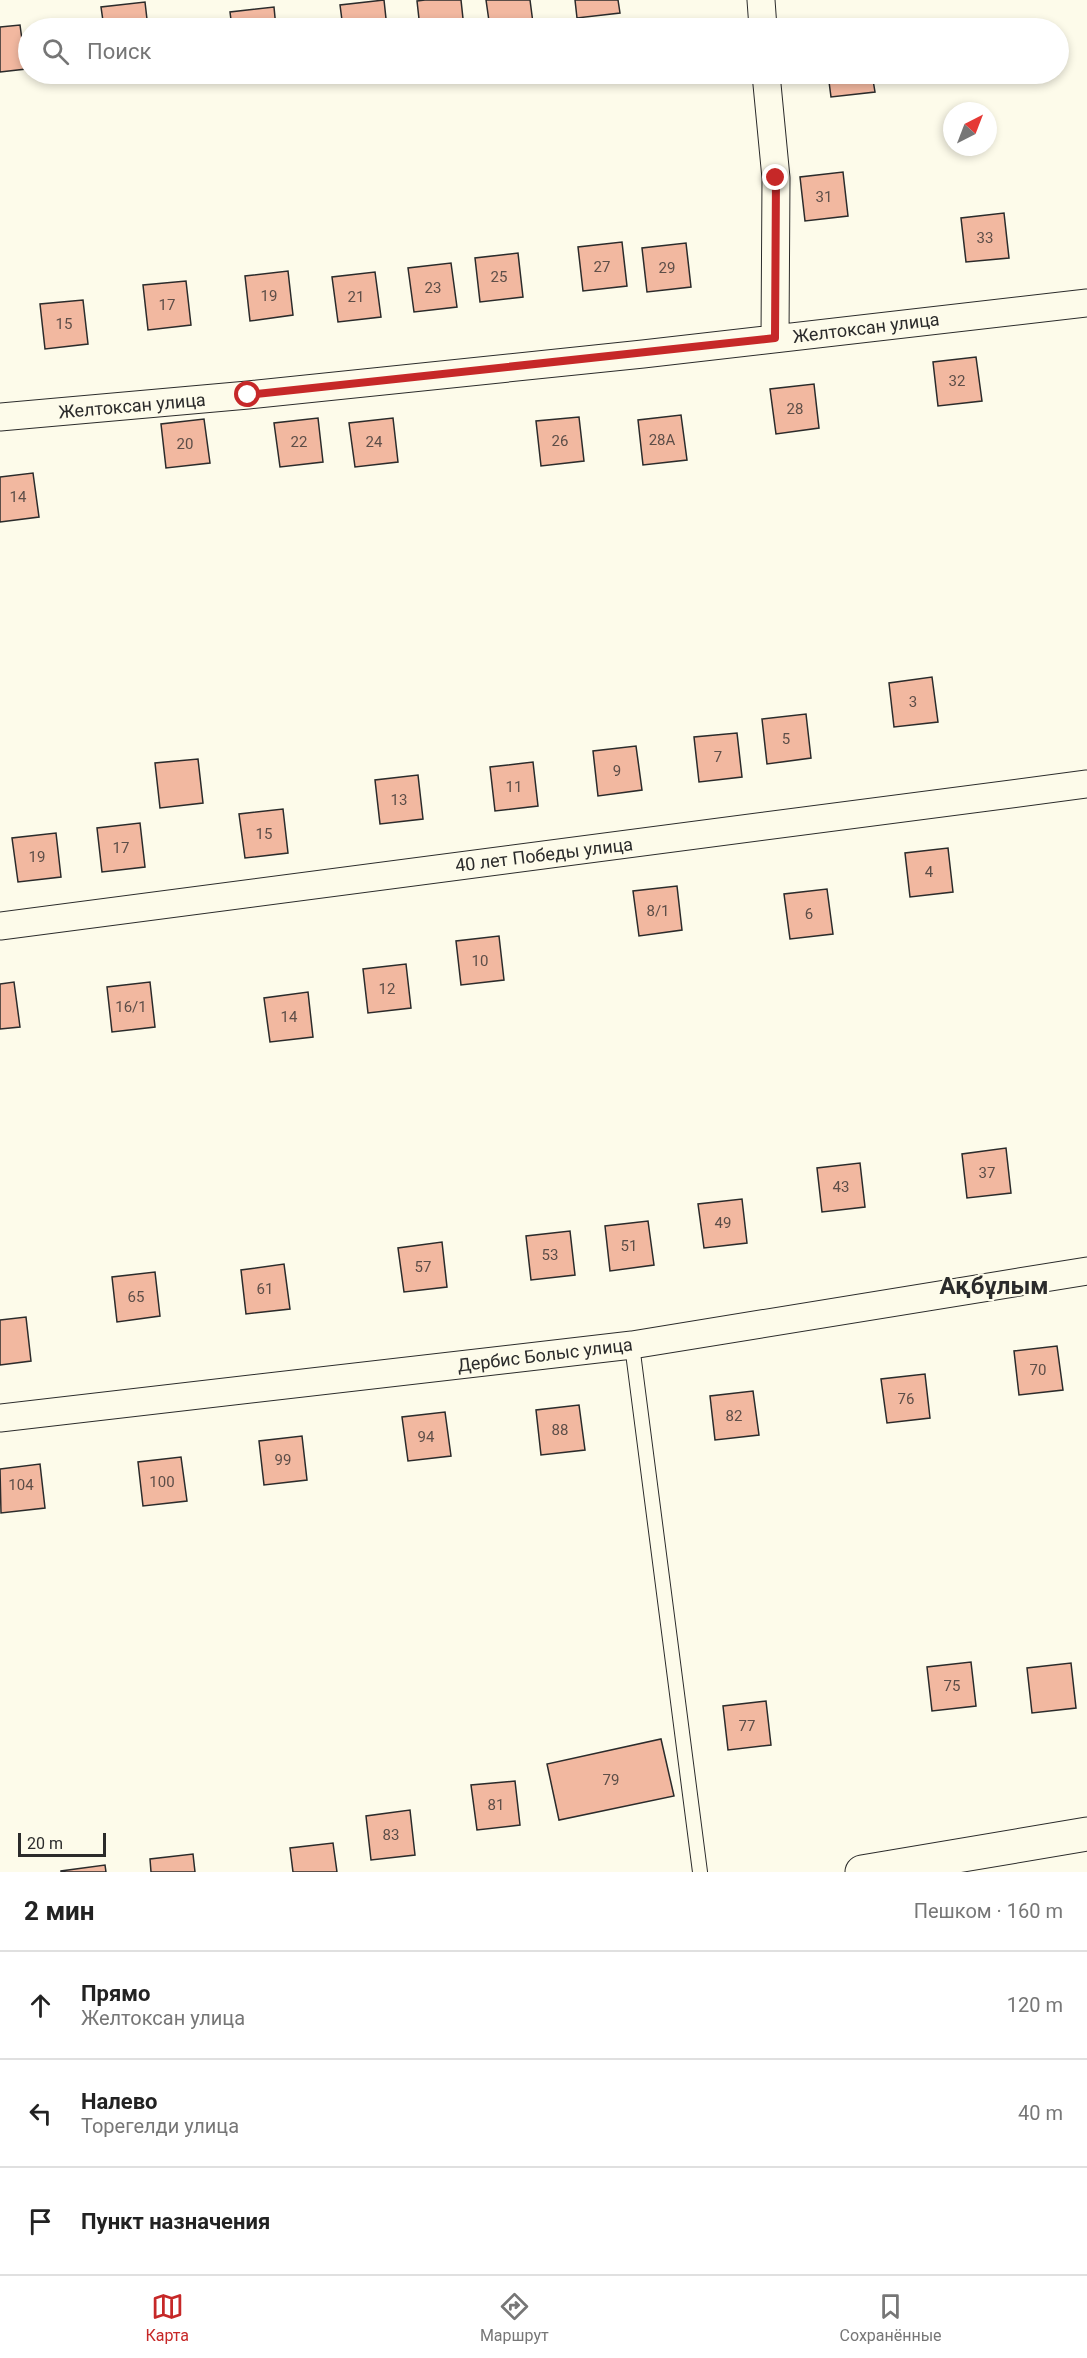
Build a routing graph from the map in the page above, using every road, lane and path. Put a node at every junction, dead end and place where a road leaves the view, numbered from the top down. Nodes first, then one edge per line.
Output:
1 (761, 0) edge
2 (762, 18) edge
3 (767, 84) edge
4 (1087, 303) edge
5 (775, 338) junction
6 (0, 417) edge
7 (1087, 784) edge
8 (0, 926) edge
9 (1087, 1271) edge
10 (632, 1345) junction
11 (0, 1418) edge
12 (1087, 1834) edge
13 (700, 1872) edge
14 (862, 1872) edge

1 - 2 street
3 - 5 street
4 - 5 street, Желтоксан улица
5 - 6 street, Желтоксан улица
7 - 8 street, 40 лет Победы улица
9 - 10 street, Дербис Болыс улица
10 - 11 street, Дербис Болыс улица
10 - 13 lane
12 - 14 street

